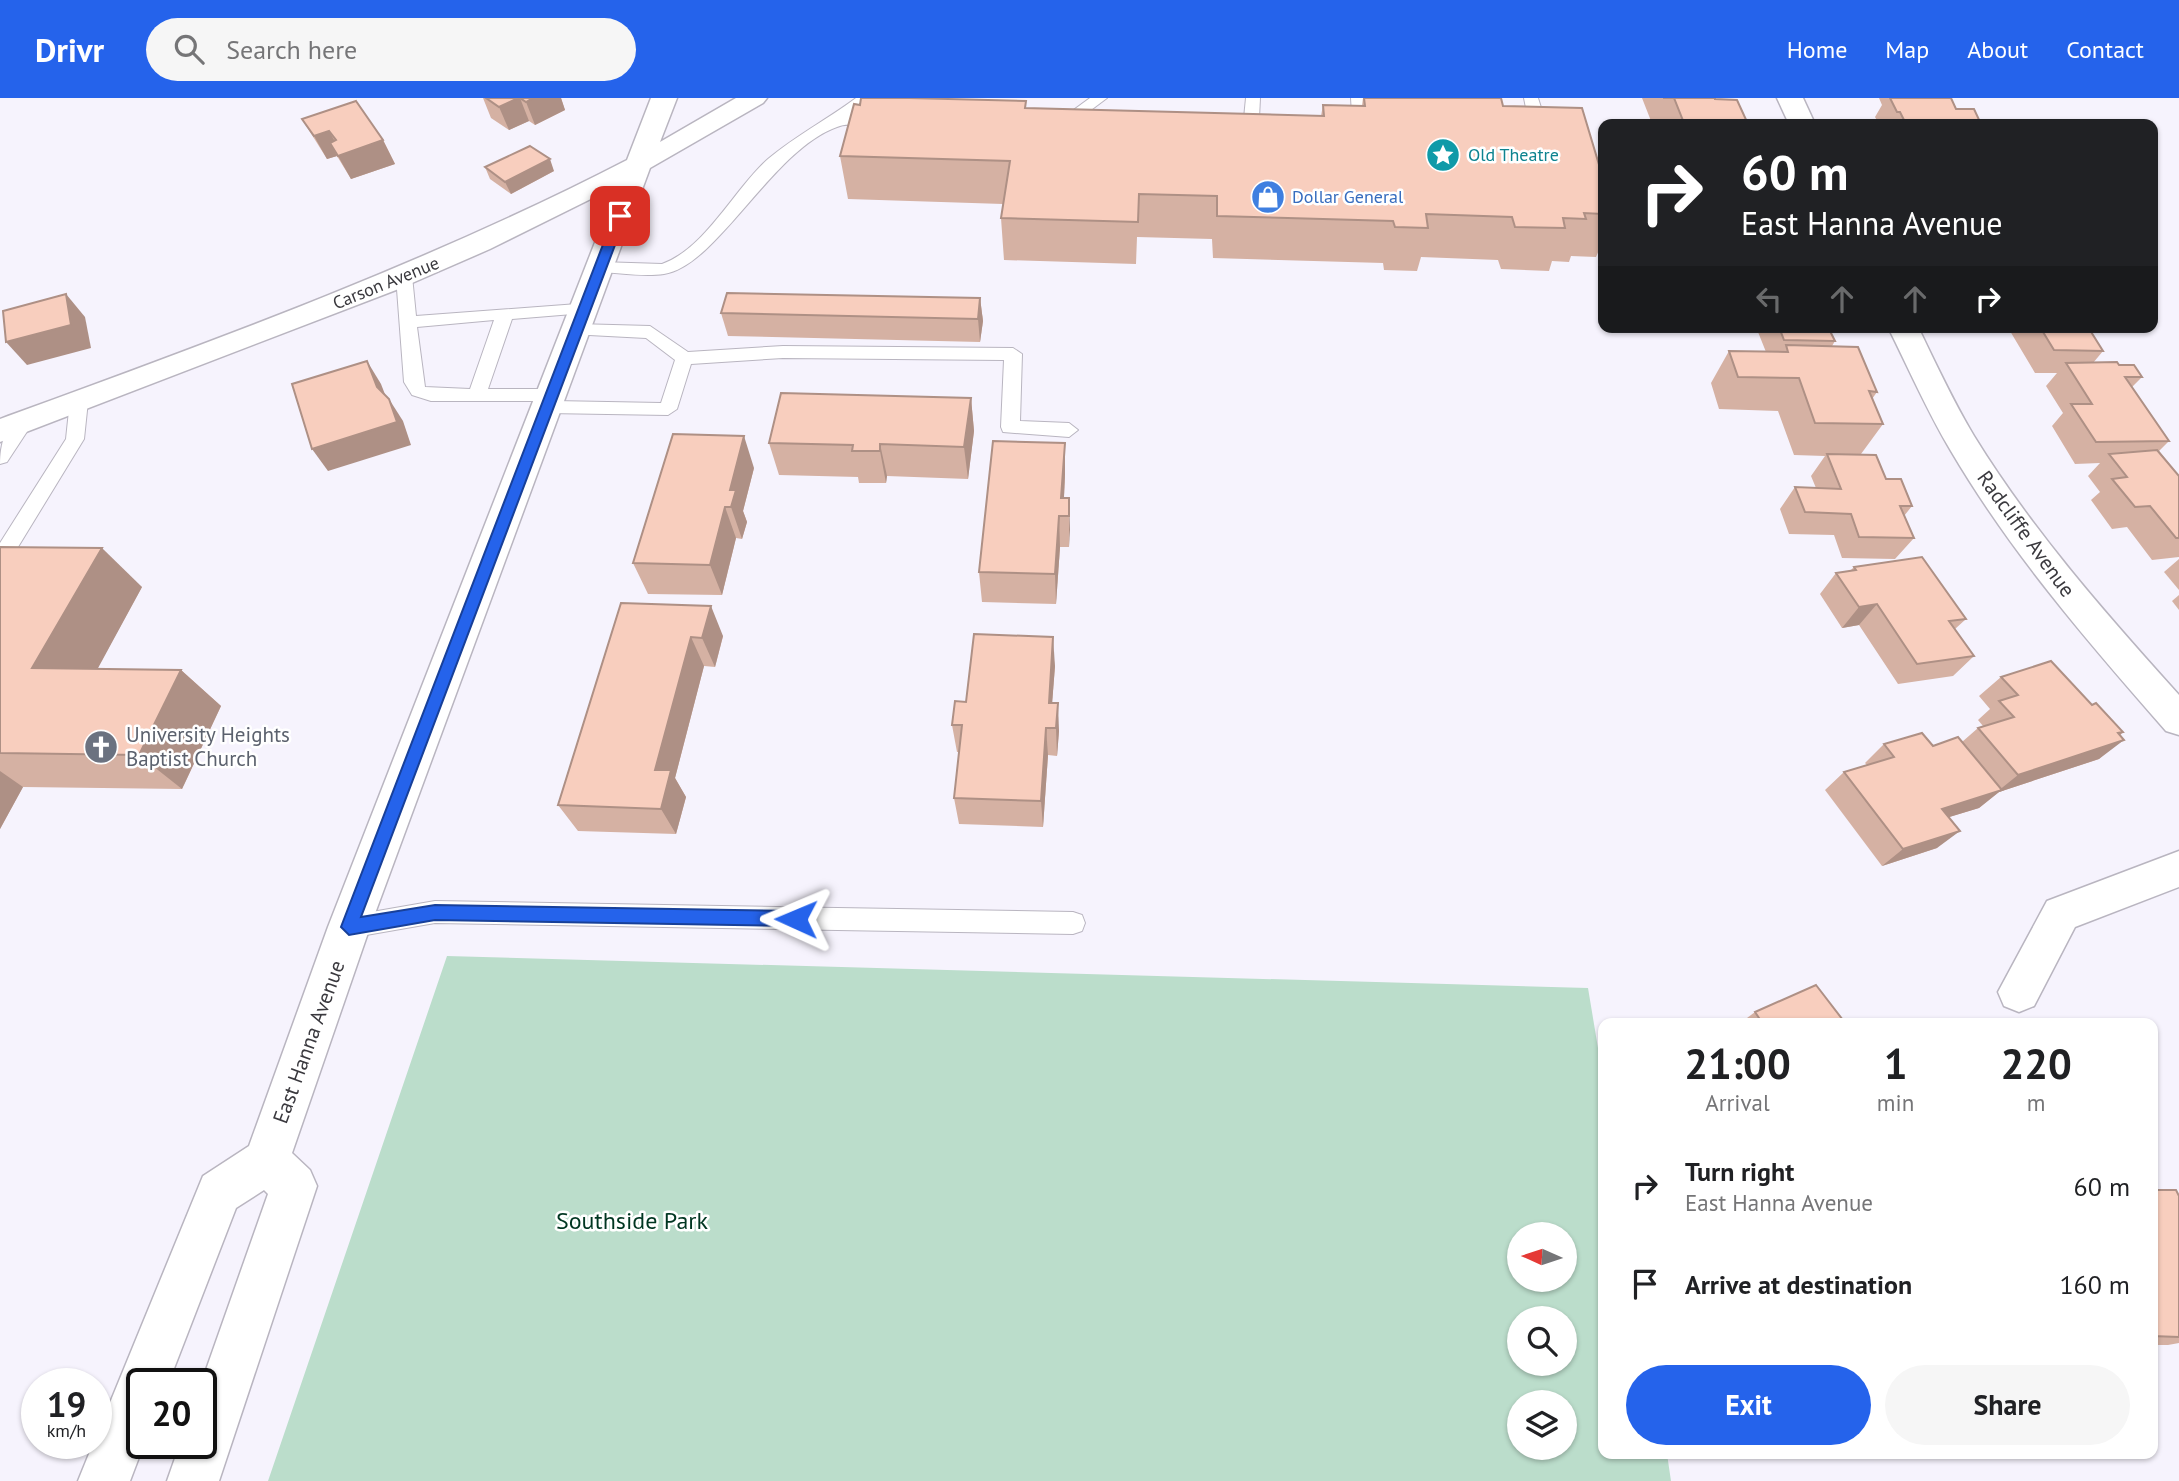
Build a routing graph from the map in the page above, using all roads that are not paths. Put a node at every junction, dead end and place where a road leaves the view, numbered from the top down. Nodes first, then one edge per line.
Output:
1 (664, 98) edge
2 (754, 98) edge
3 (866, 98) edge
4 (1100, 98) edge
5 (1253, 98) edge
6 (1358, 98) edge
7 (1531, 98) edge
8 (1790, 98) edge
9 (1800, 119) edge
10 (835, 121) junction
11 (892, 123) edge
12 (1046, 131) joint
13 (1361, 131) edge
14 (1508, 132) edge
15 (1079, 133) edge
16 (1257, 138) joint
17 (1230, 140) edge
18 (639, 166) junction
19 (600, 267) junction
20 (404, 276) junction
21 (505, 313) junction
22 (581, 318) junction
23 (408, 323) junction
24 (1906, 333) edge
25 (684, 358) junction
26 (477, 395) junction
27 (79, 401) junction
28 (549, 401) junction
29 (13, 426) edge
30 (1069, 430) dead end
31 (0, 457) edge
32 (0, 560) edge
33 (2179, 720) edge
34 (2179, 869) edge
35 (1073, 923) dead end
36 (349, 927) junction
37 (2019, 992) dead end
38 (266, 1161) junction
39 (149, 1368) edge
40 (126, 1425) edge
41 (104, 1481) edge
42 (193, 1481) edge

1 - 18 main road, East Hanna Avenue
2 - 18 main road, Carson Avenue
3 - 10 lane
4 - 12 lane
5 - 16 lane
6 - 13 lane
7 - 14 lane
8 - 9 main road
10 - 11 lane
10 - 19 lane
12 - 15 lane
16 - 17 lane
18 - 19 main road, East Hanna Avenue
18 - 20 main road, Carson Avenue
19 - 22 main road, East Hanna Avenue
20 - 23 lane
20 - 27 main road, Carson Avenue
21 - 22 lane
21 - 23 lane
21 - 26 lane
22 - 25 lane
22 - 28 main road, East Hanna Avenue
23 - 26 lane
24 - 33 main road, Radcliffe Avenue
25 - 28 lane
25 - 30 lane
26 - 28 lane
27 - 29 main road, Carson Avenue
27 - 32 lane
28 - 36 main road, East Hanna Avenue
29 - 31 lane
34 - 37 main road
35 - 36 lane
36 - 38 main road, East Hanna Avenue
38 - 39 main road
38 - 42 main road
40 - 41 main road

